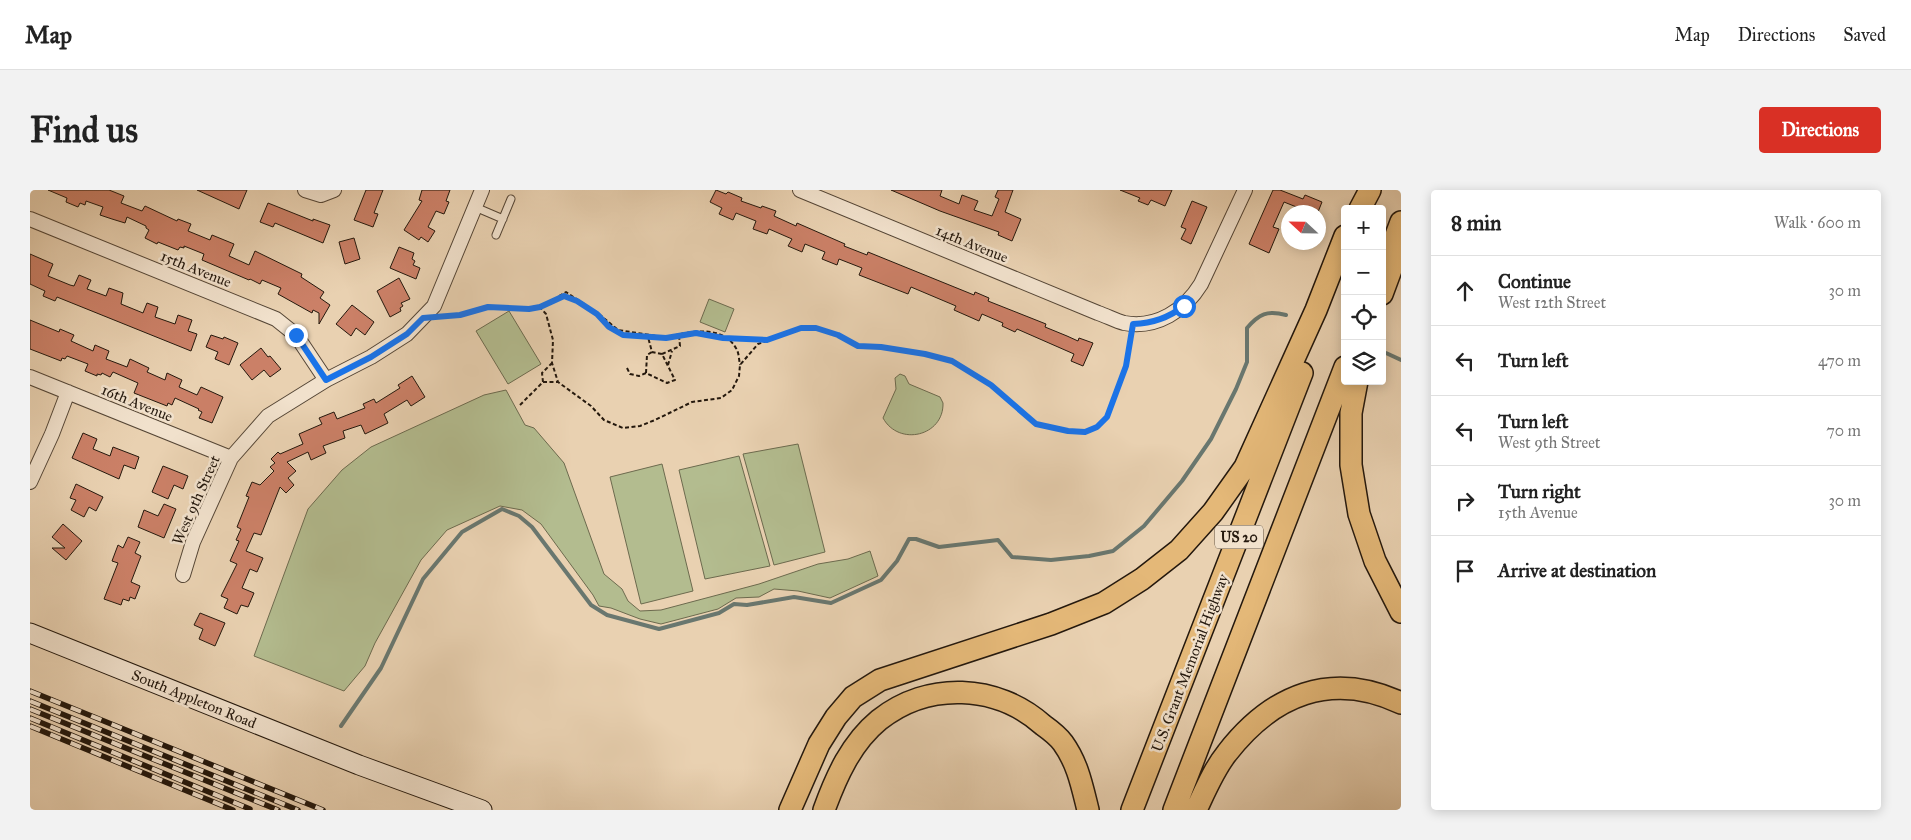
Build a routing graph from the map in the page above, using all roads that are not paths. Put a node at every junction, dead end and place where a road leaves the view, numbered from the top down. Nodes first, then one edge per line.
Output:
1 (305, 190) edge
2 (334, 190) edge
3 (482, 190) edge
4 (800, 190) edge
5 (1372, 190) edge
6 (1240, 192) edge
7 (511, 199) dead end
8 (1363, 205) edge
9 (1368, 205) edge
10 (475, 208) junction
11 (503, 219) junction
12 (30, 220) edge
13 (1401, 222) edge
14 (496, 235) dead end
15 (1401, 242) edge
16 (1341, 246) edge
17 (1386, 260) edge
18 (1341, 274) edge
19 (1386, 283) edge
20 (30, 377) edge
21 (1341, 377) edge
22 (326, 380) junction
23 (1357, 385) edge
24 (68, 392) junction
25 (231, 458) junction
26 (30, 482) edge
27 (183, 575) dead end
28 (1401, 612) edge
29 (30, 633) edge
30 (1401, 703) edge
31 (359, 765) junction
32 (454, 810) edge
33 (482, 810) edge
34 (790, 810) edge
35 (824, 810) edge
36 (1088, 810) edge
37 (1132, 810) edge
38 (1174, 810) edge
39 (1196, 810) edge

1 - 2 street
3 - 10 street, West 9th Street
4 - 6 street, 14th Avenue
5 - 8 main road
5 - 9 main road
7 - 11 lane
10 - 11 lane
10 - 22 street, West 9th Street
11 - 14 lane
12 - 22 street, 15th Avenue
13 - 17 main road
15 - 19 main road
16 - 34 main road
18 - 37 main road, U.S. Grant Memorial Highway / US 20
20 - 24 street, 16th Avenue
21 - 38 main road, US 20
22 - 25 street, West 9th Street
23 - 28 main road
24 - 25 street, 16th Avenue
24 - 26 street
25 - 27 street, West 9th Street
29 - 31 main road, South Appleton Road
30 - 39 main road
31 - 32 main road, South Appleton Road
31 - 33 main road, South Appleton Road
35 - 36 main road

